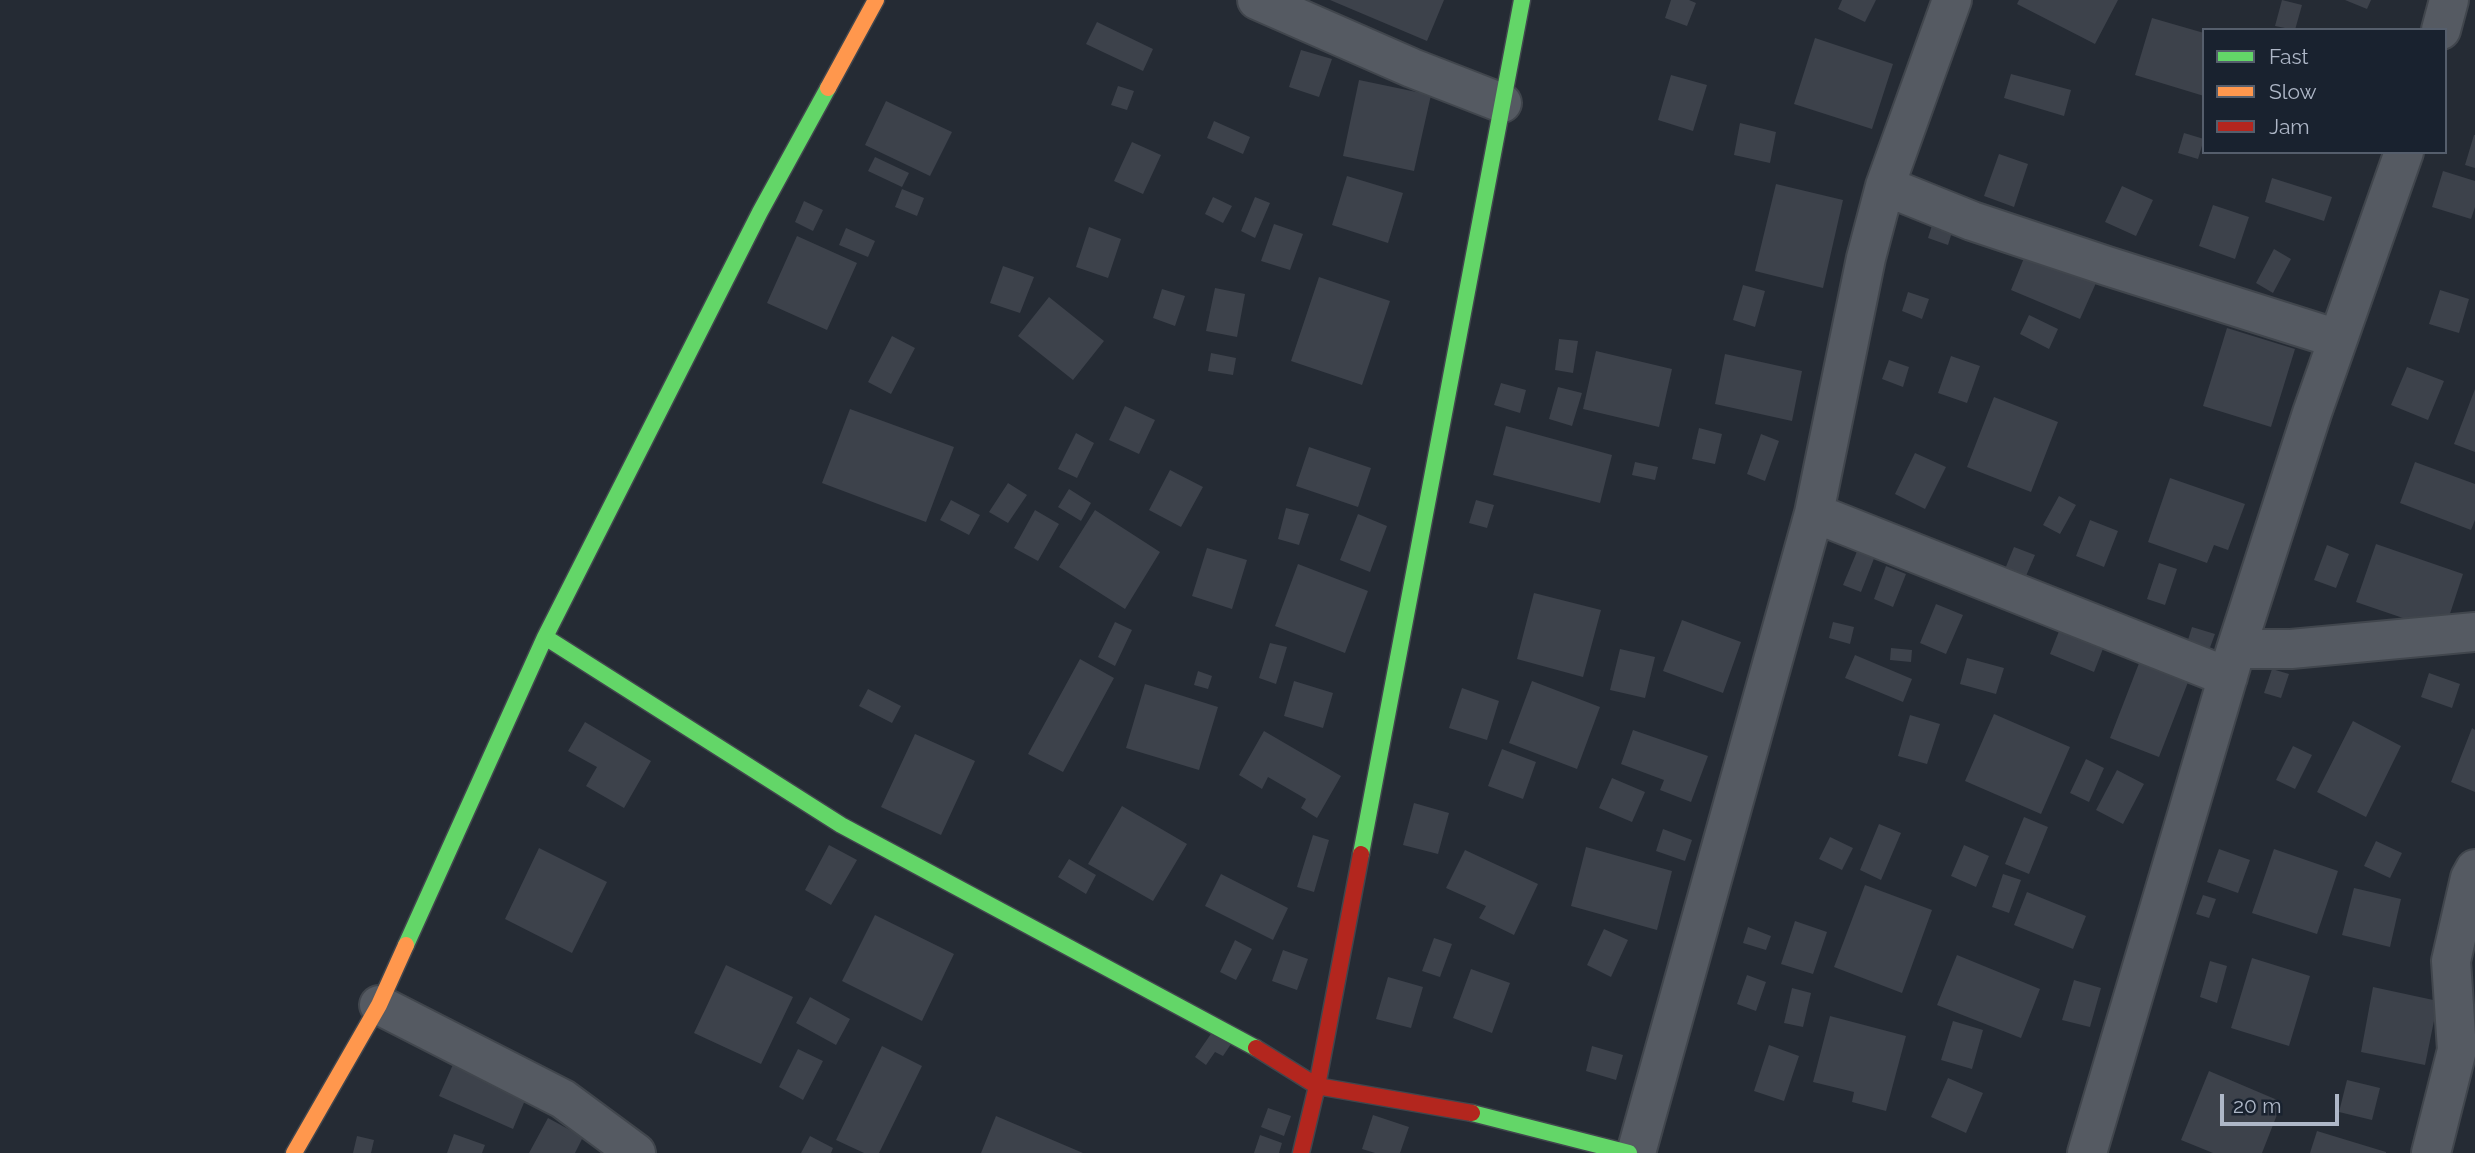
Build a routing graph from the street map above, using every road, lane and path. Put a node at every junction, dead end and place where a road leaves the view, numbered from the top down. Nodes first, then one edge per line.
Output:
1 (876, 0) edge
2 (1257, 0) edge
3 (1522, 0) edge
4 (1952, 0) edge
5 (2449, 0) edge
6 (2442, 28) edge
7 (1502, 103) junction
8 (2403, 154) edge
9 (1885, 186) junction
10 (2338, 339) junction
11 (1814, 513) junction
12 (2475, 632) edge
13 (545, 637) junction
14 (2232, 663) junction
15 (2475, 869) edge
16 (379, 1005) junction
17 (1317, 1086) junction
18 (294, 1153) edge
19 (636, 1153) edge
20 (1301, 1153) edge
21 (1629, 1153) edge
22 (1636, 1153) edge
23 (2087, 1153) edge
24 (2431, 1153) edge

1 - 13 street
2 - 7 street
3 - 7 street
4 - 9 street
5 - 6 street
7 - 17 street
8 - 10 street
9 - 10 street
9 - 11 street
10 - 14 street
11 - 14 street
11 - 22 street
12 - 14 street
13 - 16 street
13 - 17 street
14 - 23 street
15 - 24 street
16 - 18 street
16 - 19 street
17 - 20 street
17 - 21 street

